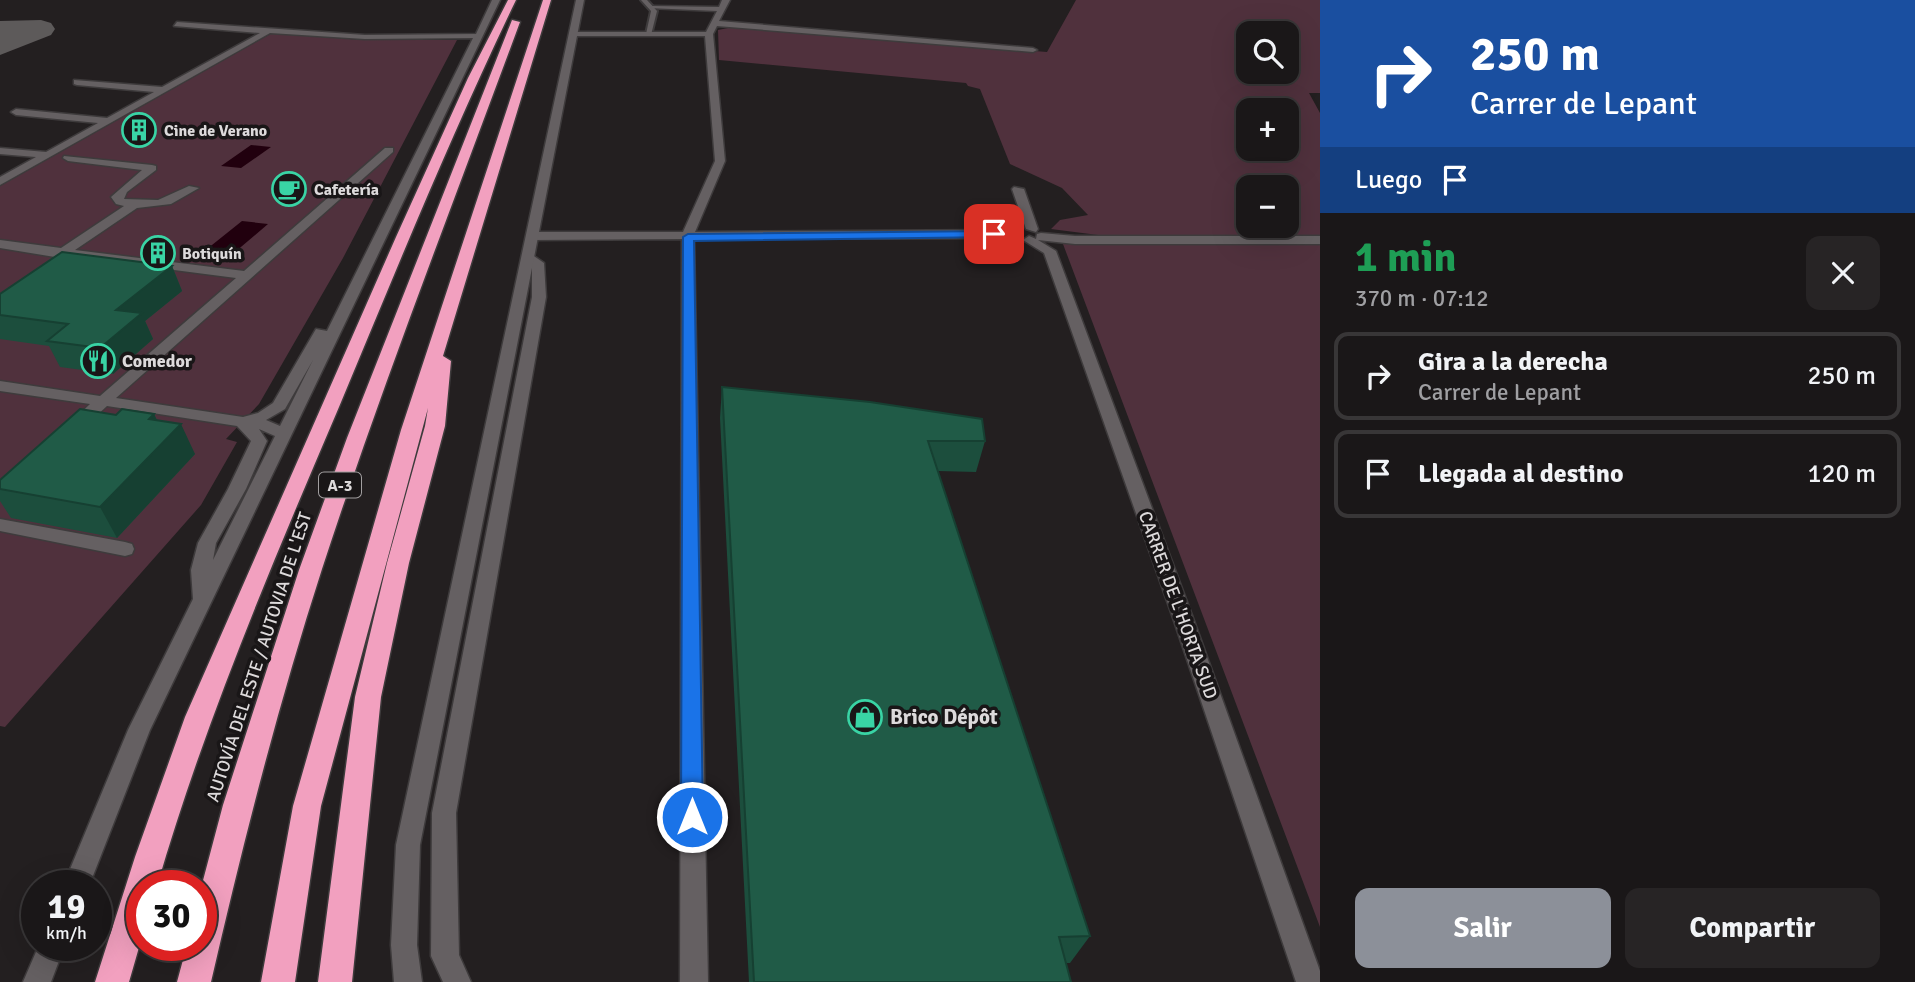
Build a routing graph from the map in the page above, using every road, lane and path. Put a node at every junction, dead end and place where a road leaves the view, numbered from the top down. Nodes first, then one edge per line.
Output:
1 (493, 0) edge
2 (512, 0) edge
3 (523, 0) edge
4 (547, 0) edge
5 (580, 0) edge
6 (644, 0) edge
7 (652, 8) junction
8 (716, 18) edge
9 (652, 19) junction
10 (665, 19) dead end
11 (177, 24) dead end
12 (269, 31) junction
13 (574, 34) junction
14 (649, 34) junction
15 (478, 36) junction
16 (1033, 50) dead end
17 (77, 82) dead end
18 (164, 90) junction
19 (16, 112) dead end
20 (108, 121) junction
21 (0, 150) edge
22 (389, 150) dead end
23 (47, 155) junction
24 (68, 158) dead end
25 (0, 181) edge
26 (193, 188) dead end
27 (1018, 189) dead end
28 (133, 205) junction
29 (533, 236) junction
30 (688, 237) junction
31 (1036, 238) junction
32 (1320, 240) edge
33 (0, 244) edge
34 (64, 252) junction
35 (528, 257) junction
36 (43, 266) edge
37 (245, 275) junction
38 (353, 289) junction
39 (443, 335) junction
40 (0, 386) edge
41 (103, 402) junction
42 (243, 422) junction
43 (283, 433) junction
44 (62, 439) edge
45 (0, 525) edge
46 (125, 549) dead end
47 (201, 601) junction
48 (82, 870) edge
49 (404, 945) junction
50 (46, 961) edge
51 (37, 982) edge
52 (112, 982) edge
53 (194, 982) edge
54 (278, 982) edge
55 (335, 982) edge
56 (408, 982) edge
57 (415, 982) edge
58 (457, 982) edge
59 (694, 982) edge
60 (1310, 982) edge

1 - 15 street
2 - 52 highway
3 - 53 highway, AUTOVÍA DEL ESTE / AUTOVIA DE L'EST / A-3
4 - 39 highway
5 - 13 street
6 - 7 street
7 - 8 street
7 - 9 street
8 - 14 street
8 - 16 street
8 - 30 street
9 - 10 street
9 - 14 street
11 - 12 street
12 - 15 street
12 - 18 street
13 - 14 street
13 - 29 street
15 - 38 street
17 - 18 street
18 - 20 street
19 - 20 street
20 - 23 street
21 - 23 street
22 - 37 street
23 - 25 street
24 - 28 street
26 - 28 street
27 - 31 street, CARRER DE L'HORTA SUD
28 - 34 street
29 - 30 street
29 - 35 street
30 - 31 street
30 - 59 street
31 - 32 street
31 - 60 street, CARRER DE L'HORTA SUD
33 - 34 street
34 - 36 street
34 - 37 street
35 - 49 street
35 - 58 street
37 - 41 street
38 - 42 street
38 - 43 street
39 - 54 highway
39 - 55 highway
40 - 41 street
41 - 42 street
41 - 44 street
42 - 43 street
42 - 47 street
43 - 47 street
45 - 46 street
47 - 48 street
49 - 56 street
49 - 57 street
50 - 51 street

